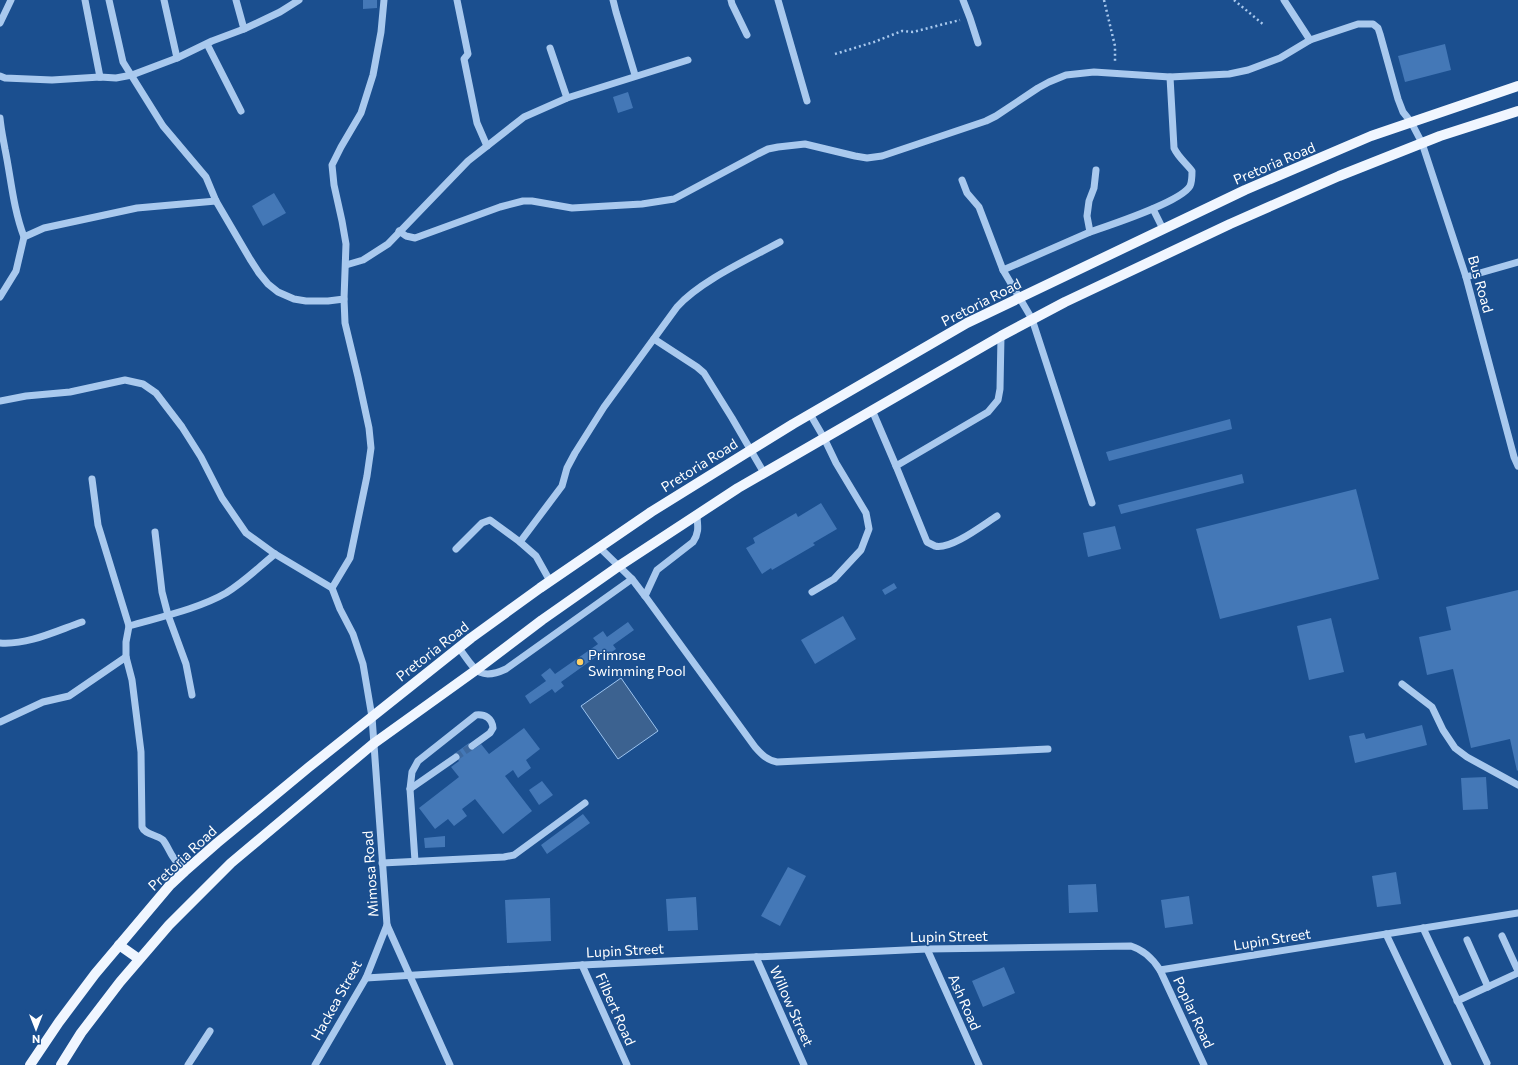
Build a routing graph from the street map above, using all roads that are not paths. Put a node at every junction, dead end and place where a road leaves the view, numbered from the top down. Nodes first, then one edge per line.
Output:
1 (11, 0) edge
2 (85, 0) edge
3 (109, 0) edge
4 (164, 0) edge
5 (236, 0) edge
6 (299, 0) edge
7 (384, 0) edge
8 (457, 0) edge
9 (613, 0) edge
10 (731, 0) edge
11 (778, 0) edge
12 (963, 0) edge
13 (1284, 0) edge
14 (0, 23) edge
15 (244, 29) junction
16 (747, 35) dead end
17 (1310, 40) junction
18 (978, 43) dead end
19 (207, 44) junction
20 (550, 48) dead end
21 (177, 58) junction
22 (688, 60) dead end
23 (132, 75) junction
24 (0, 76) edge
25 (635, 76) junction
26 (100, 77) junction
27 (1170, 77) junction
28 (1518, 86) edge
29 (567, 98) junction
30 (807, 101) dead end
31 (242, 111) dead end
32 (1518, 111) edge
33 (0, 118) edge
34 (1411, 122) junction
35 (1422, 143) junction
36 (487, 146) junction
37 (3, 149) edge
38 (1096, 170) dead end
39 (962, 180) dead end
40 (216, 201) junction
41 (1153, 209) junction
42 (1163, 229) junction
43 (399, 231) junction
44 (1090, 232) junction
45 (24, 237) junction
46 (780, 242) dead end
47 (1518, 262) edge
48 (346, 265) junction
49 (1003, 270) junction
50 (1466, 277) junction
51 (0, 280) edge
52 (8, 283) junction
53 (0, 297) edge
54 (344, 299) junction
55 (1020, 299) junction
56 (1032, 319) junction
57 (1001, 336) junction
58 (654, 339) junction
59 (0, 401) edge
60 (872, 410) junction
61 (810, 414) junction
62 (824, 438) junction
63 (750, 450) junction
64 (896, 466) junction
65 (1518, 466) edge
66 (764, 473) junction
67 (92, 479) dead end
68 (1092, 503) dead end
69 (997, 516) dead end
70 (697, 517) junction
71 (155, 532) dead end
72 (520, 542) junction
73 (600, 547) junction
74 (456, 549) dead end
75 (275, 554) junction
76 (620, 566) junction
77 (632, 579) junction
78 (550, 581) junction
79 (332, 588) junction
80 (812, 592) dead end
81 (645, 596) junction
82 (168, 615) junction
83 (82, 622) dead end
84 (129, 626) junction
85 (0, 643) edge
86 (459, 648) junction
87 (126, 657) junction
88 (476, 670) junction
89 (1402, 684) dead end
90 (192, 695) dead end
91 (372, 717) junction
92 (0, 722) edge
93 (373, 744) junction
94 (472, 746) tunnel mouth
95 (1048, 749) dead end
96 (456, 757) tunnel mouth
97 (1518, 785) edge
98 (410, 789) junction
99 (585, 803) dead end
100 (415, 861) junction
101 (382, 863) junction
102 (185, 871) junction
103 (1518, 913) edge
104 (387, 924) junction
105 (1423, 928) junction
106 (1386, 934) junction
107 (1502, 936) dead end
108 (1467, 940) dead end
109 (119, 944) junction
110 (927, 949) junction
111 (756, 957) junction
112 (139, 959) junction
113 (582, 964) junction
114 (1160, 970) junction
115 (1518, 972) edge
116 (410, 975) junction
117 (366, 978) junction
118 (1488, 987) junction
119 (1457, 1002) junction
120 (210, 1030) dead end
121 (1487, 1063) dead end
122 (30, 1065) edge
123 (60, 1065) edge
124 (188, 1065) edge
125 (315, 1065) edge
126 (450, 1065) edge
127 (627, 1065) edge
128 (804, 1065) edge
129 (979, 1065) edge
130 (1204, 1065) edge
131 (1448, 1065) edge

1 - 14 street
2 - 26 street
3 - 23 street
4 - 21 street
5 - 15 street
6 - 15 street
7 - 48 street
8 - 36 street
9 - 25 street
10 - 16 street
11 - 30 street
12 - 18 street
13 - 17 street
15 - 19 street
17 - 27 street
17 - 34 street, Bus Road
19 - 21 street
19 - 31 street
20 - 29 street
21 - 23 street
22 - 25 street
23 - 26 street
23 - 40 street
24 - 26 street
25 - 29 street
27 - 41 street
27 - 43 street
28 - 34 main road, Pretoria Road
29 - 36 street
32 - 35 main road
33 - 37 street
34 - 35 street, Bus Road
34 - 42 main road, Pretoria Road
35 - 50 street, Bus Road
35 - 56 main road
36 - 43 street
37 - 45 street
38 - 44 street
39 - 49 street
40 - 45 street
40 - 54 street
41 - 42 street
41 - 44 street
42 - 55 main road, Pretoria Road
43 - 48 street
44 - 49 street
45 - 52 street
46 - 58 street
47 - 50 street
48 - 54 street
49 - 55 street
50 - 65 street, Bus Road
51 - 52 street
52 - 53 street
54 - 79 street
55 - 56 street
55 - 61 main road, Pretoria Road
56 - 57 main road
56 - 68 street
57 - 60 main road
57 - 64 street
58 - 63 street
58 - 72 street
59 - 75 street
60 - 62 main road
60 - 64 street
61 - 62 street
61 - 63 main road, Pretoria Road
62 - 66 main road
62 - 80 street
63 - 66 street
63 - 73 main road, Pretoria Road
64 - 69 street
66 - 70 main road
67 - 84 street
70 - 76 main road
70 - 81 street
71 - 82 street
72 - 74 street
72 - 78 street
73 - 76 street
73 - 78 main road, Pretoria Road
75 - 79 street
75 - 82 street
76 - 77 street
76 - 88 main road
77 - 81 street
77 - 88 street
78 - 86 main road, Pretoria Road
79 - 91 street, Mimosa Road
81 - 95 street
82 - 84 street
82 - 90 street
83 - 85 street
84 - 87 street
86 - 88 street
86 - 91 main road, Pretoria Road
87 - 92 street
87 - 102 street
88 - 93 main road
89 - 97 street
91 - 93 street, Mimosa Road
91 - 102 main road, Pretoria Road
93 - 101 street, Mimosa Road
93 - 112 main road
94 - 98 street
96 - 98 street
98 - 100 street
99 - 100 street
100 - 101 street
101 - 104 street, Mimosa Road
102 - 109 main road, Pretoria Road
103 - 105 street, Lupin Street
104 - 116 street, Mimosa Road
104 - 117 street, Hackea Street
105 - 106 street, Lupin Street
105 - 119 street
106 - 114 street, Lupin Street
106 - 131 street
107 - 115 street
108 - 118 street
109 - 112 main road
109 - 122 main road, Pretoria Road
110 - 111 street, Lupin Street
110 - 114 street, Lupin Street
110 - 129 street, Ash Road
111 - 113 street, Lupin Street
111 - 128 street, Willow Street
112 - 123 main road
113 - 116 street, Lupin Street
113 - 127 street, Filbert Road
114 - 130 street, Poplar Road
115 - 118 street
116 - 117 street, Lupin Street
116 - 126 street, Mimosa Road
117 - 125 street, Hackea Street
118 - 119 street
119 - 121 street
120 - 124 street

